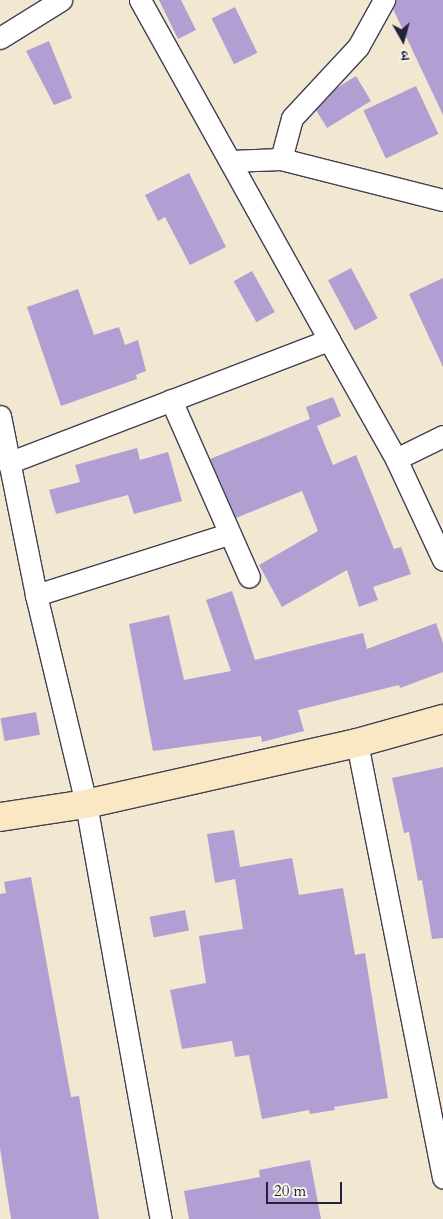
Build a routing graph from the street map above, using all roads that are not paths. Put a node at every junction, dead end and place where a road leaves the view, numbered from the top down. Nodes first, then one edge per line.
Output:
1 (61, 0) edge
2 (140, 0) edge
3 (384, 0) edge
4 (0, 38) edge
5 (281, 159) junction
6 (230, 161) junction
7 (443, 200) edge
8 (329, 340) junction
9 (171, 400) junction
10 (0, 416) edge
11 (443, 436) edge
12 (396, 458) junction
13 (8, 463) junction
14 (228, 534) junction
15 (443, 560) edge
16 (249, 577) dead end
17 (36, 595) junction
18 (443, 719) edge
19 (357, 743) junction
20 (86, 804) junction
21 (0, 817) edge
22 (441, 1153) edge
23 (443, 1178) edge
24 (161, 1219) edge

1 - 4 street
2 - 6 street
3 - 5 street
5 - 6 street
5 - 7 street
6 - 8 street
8 - 9 street
8 - 12 street
9 - 13 street
9 - 14 street
10 - 13 street
11 - 12 street
12 - 15 street
13 - 17 street
14 - 16 street
14 - 17 street
17 - 20 street
18 - 19 street
19 - 20 street
19 - 22 street
20 - 21 street
20 - 24 street
22 - 23 street

